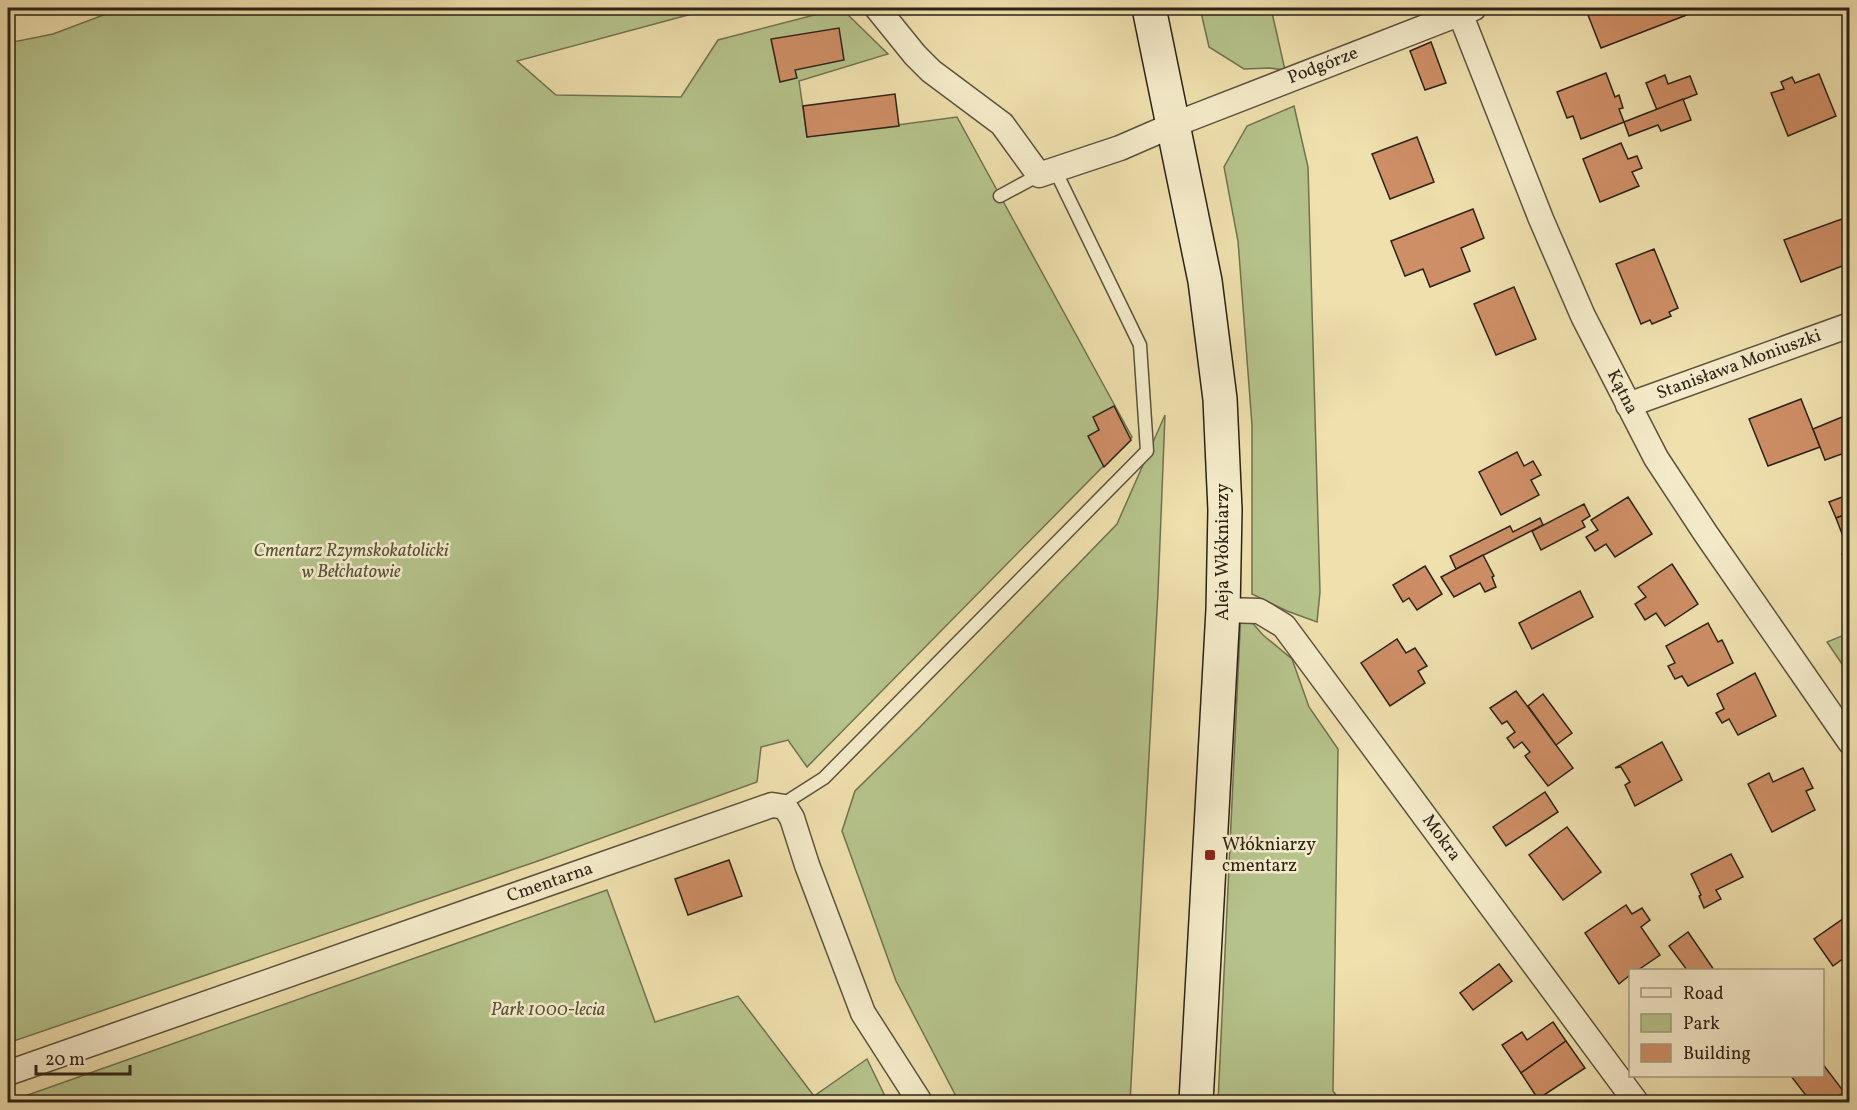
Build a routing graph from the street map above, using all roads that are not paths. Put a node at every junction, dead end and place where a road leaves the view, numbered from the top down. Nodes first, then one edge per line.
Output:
1 (877, 8) edge
2 (1149, 8) edge
3 (1464, 9) edge
4 (1173, 124) junction
5 (1047, 173) junction
6 (1000, 196) dead end
7 (1850, 326) edge
8 (1628, 405) junction
9 (1223, 610) junction
10 (1850, 742) edge
11 (785, 807) junction
12 (8, 1073) edge
13 (920, 1102) edge
14 (1196, 1102) edge
15 (1636, 1102) edge

1 - 5 street
2 - 4 main road, Aleja Włókniarzy
3 - 4 street, Podgórze
3 - 8 street, Kątna
4 - 5 street, Podgórze
4 - 9 main road, Aleja Włókniarzy
5 - 6 lane
5 - 11 lane
7 - 8 street, Stanisława Moniuszki
8 - 10 street, Kątna
9 - 14 main road, Aleja Włókniarzy
9 - 15 street, Mokra
11 - 12 street, Cmentarna
11 - 13 street

